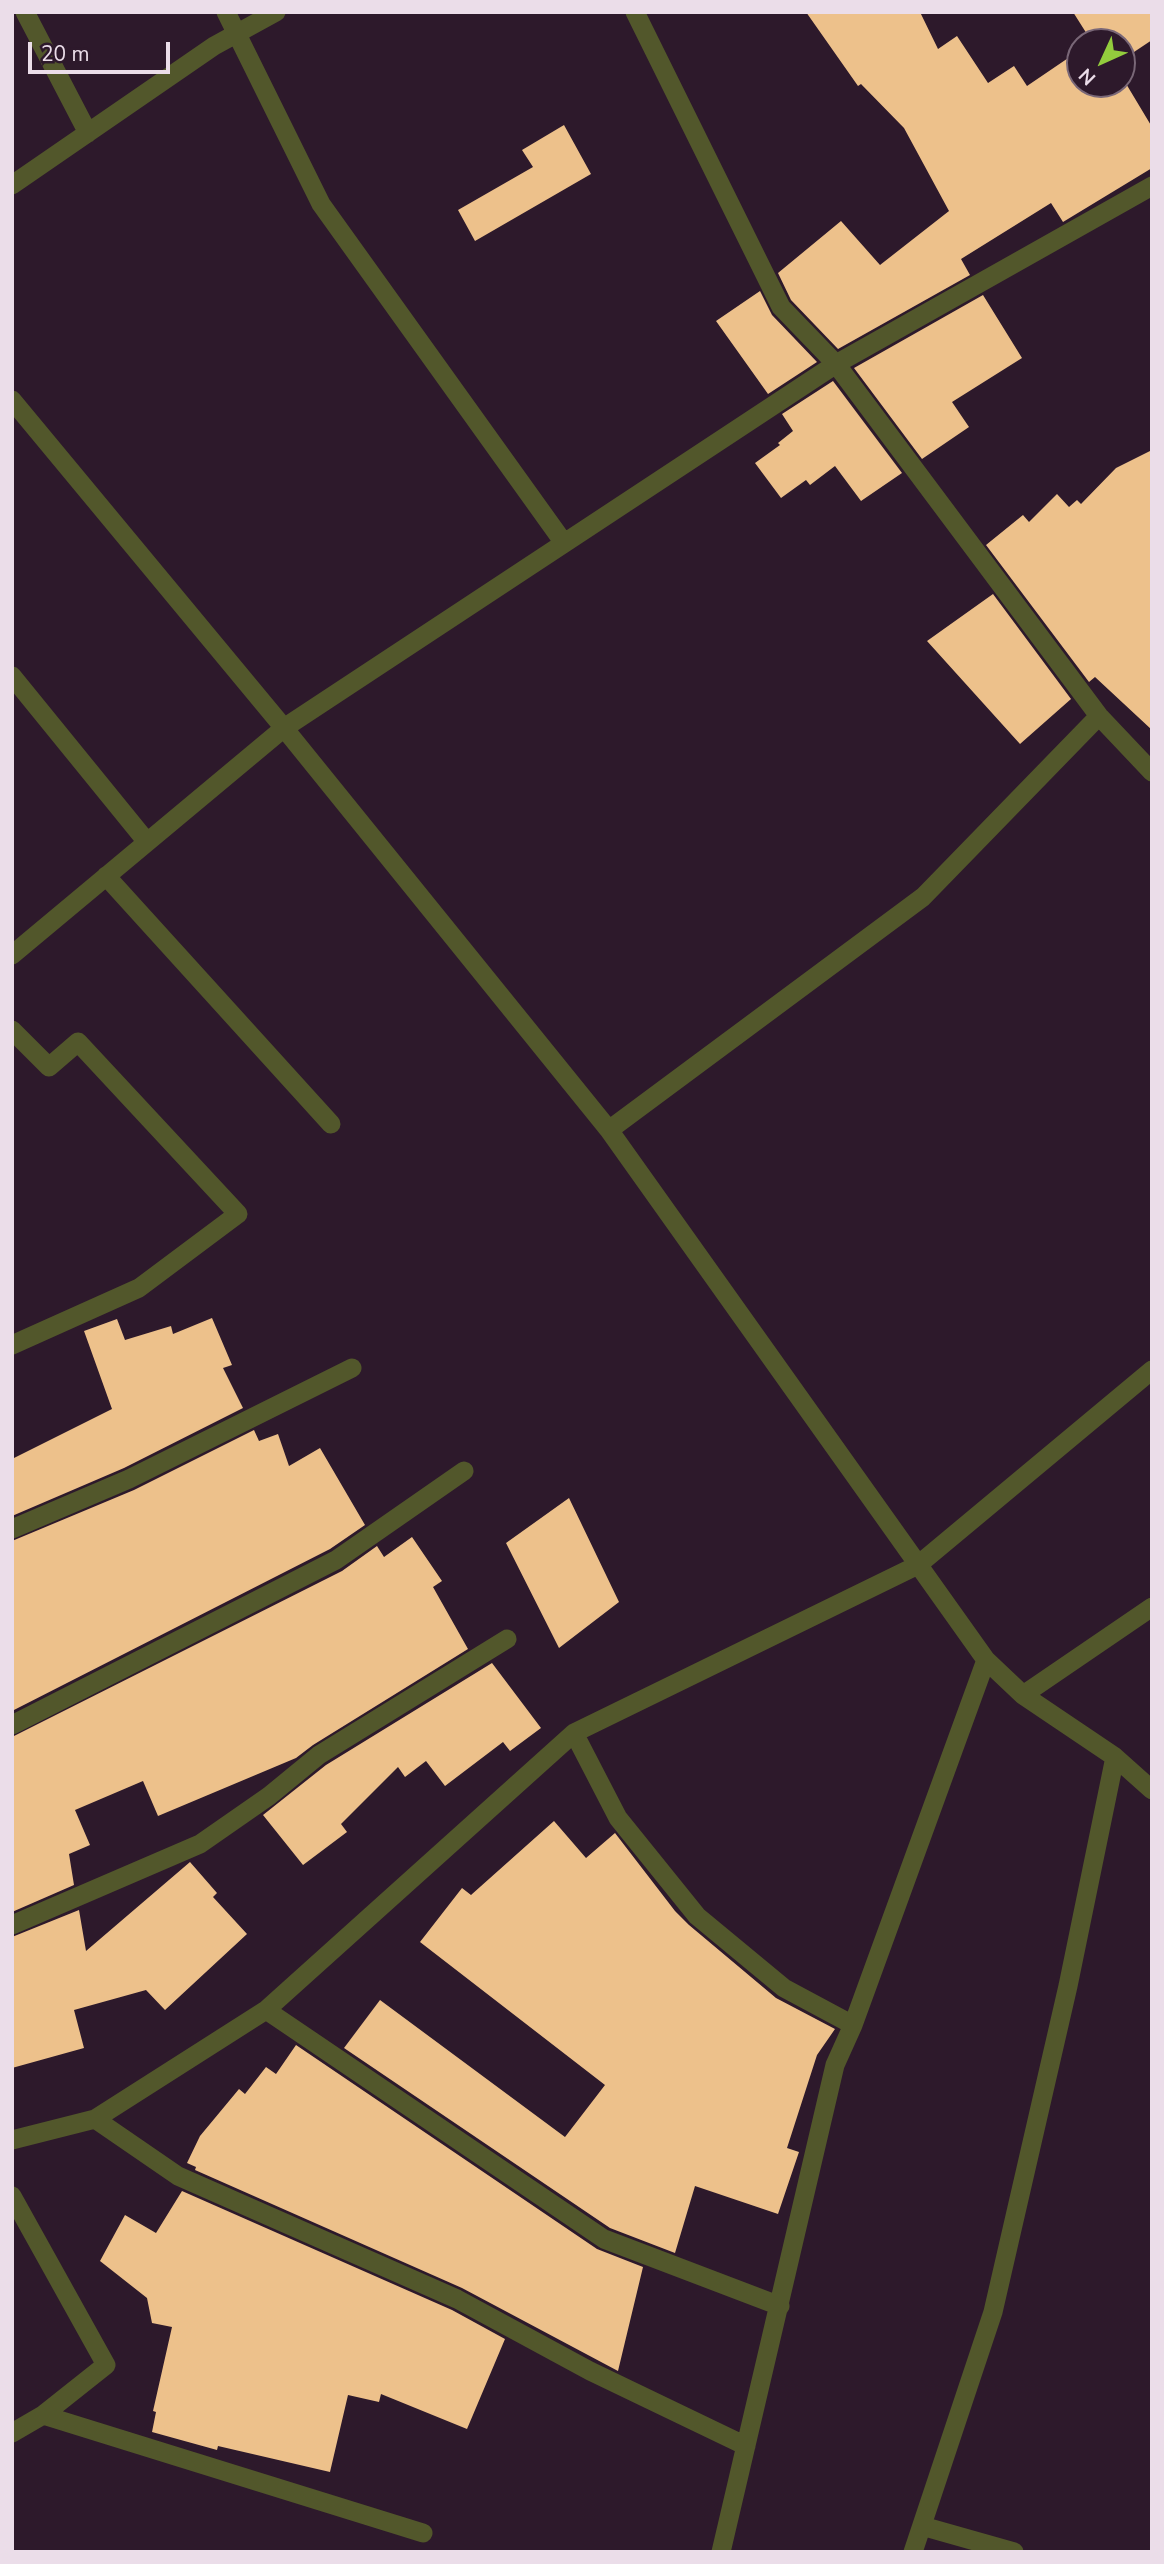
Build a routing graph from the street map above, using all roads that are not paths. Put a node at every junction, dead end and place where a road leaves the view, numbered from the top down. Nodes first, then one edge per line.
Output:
1 (24, 12) edge
2 (226, 12) edge
3 (276, 12) edge
4 (635, 12) edge
5 (238, 33) junction
6 (88, 133) junction
7 (12, 185) edge
8 (1152, 186) edge
9 (836, 364) junction
10 (12, 400) edge
11 (564, 543) junction
12 (12, 676) edge
13 (1099, 716) junction
14 (284, 728) junction
15 (1152, 772) edge
16 (147, 842) junction
17 (106, 876) junction
18 (12, 955) edge
19 (12, 1030) edge
20 (331, 1124) dead end
21 (609, 1130) junction
22 (12, 1345) edge
23 (352, 1368) dead end
24 (1152, 1370) edge
25 (464, 1471) dead end
26 (12, 1529) edge
27 (918, 1565) junction
28 (1152, 1607) edge
29 (507, 1639) dead end
30 (986, 1660) junction
31 (1023, 1695) junction
32 (12, 1725) edge
33 (574, 1733) junction
34 (1115, 1757) junction
35 (1152, 1790) edge
36 (12, 1925) edge
37 (266, 2010) junction
38 (853, 2025) junction
39 (95, 2119) junction
40 (12, 2140) edge
41 (12, 2196) edge
42 (780, 2306) junction
43 (43, 2415) junction
44 (12, 2433) edge
45 (746, 2446) junction
46 (922, 2526) junction
47 (423, 2533) dead end
48 (721, 2552) edge
49 (913, 2552) edge
50 (1014, 2552) edge

1 - 6 street
2 - 5 street
3 - 5 street
4 - 9 street
5 - 6 street
5 - 11 street
6 - 7 street
8 - 9 street
9 - 11 street
9 - 13 street
10 - 14 street
11 - 14 street
12 - 16 street
13 - 15 street
13 - 21 street
14 - 16 street
14 - 21 street
16 - 17 street
17 - 18 street
17 - 20 street
19 - 22 street
21 - 27 street
23 - 26 street
24 - 27 street
25 - 32 street
27 - 30 street
27 - 33 street
28 - 31 street
29 - 36 street
30 - 31 street
30 - 38 street
31 - 34 street
33 - 37 street
33 - 38 street
34 - 35 street
34 - 46 street
37 - 39 street
37 - 42 street
38 - 42 street
39 - 40 street
39 - 45 street
41 - 43 street
42 - 45 street
43 - 44 street
43 - 47 street
45 - 48 street
46 - 49 street
46 - 50 street

